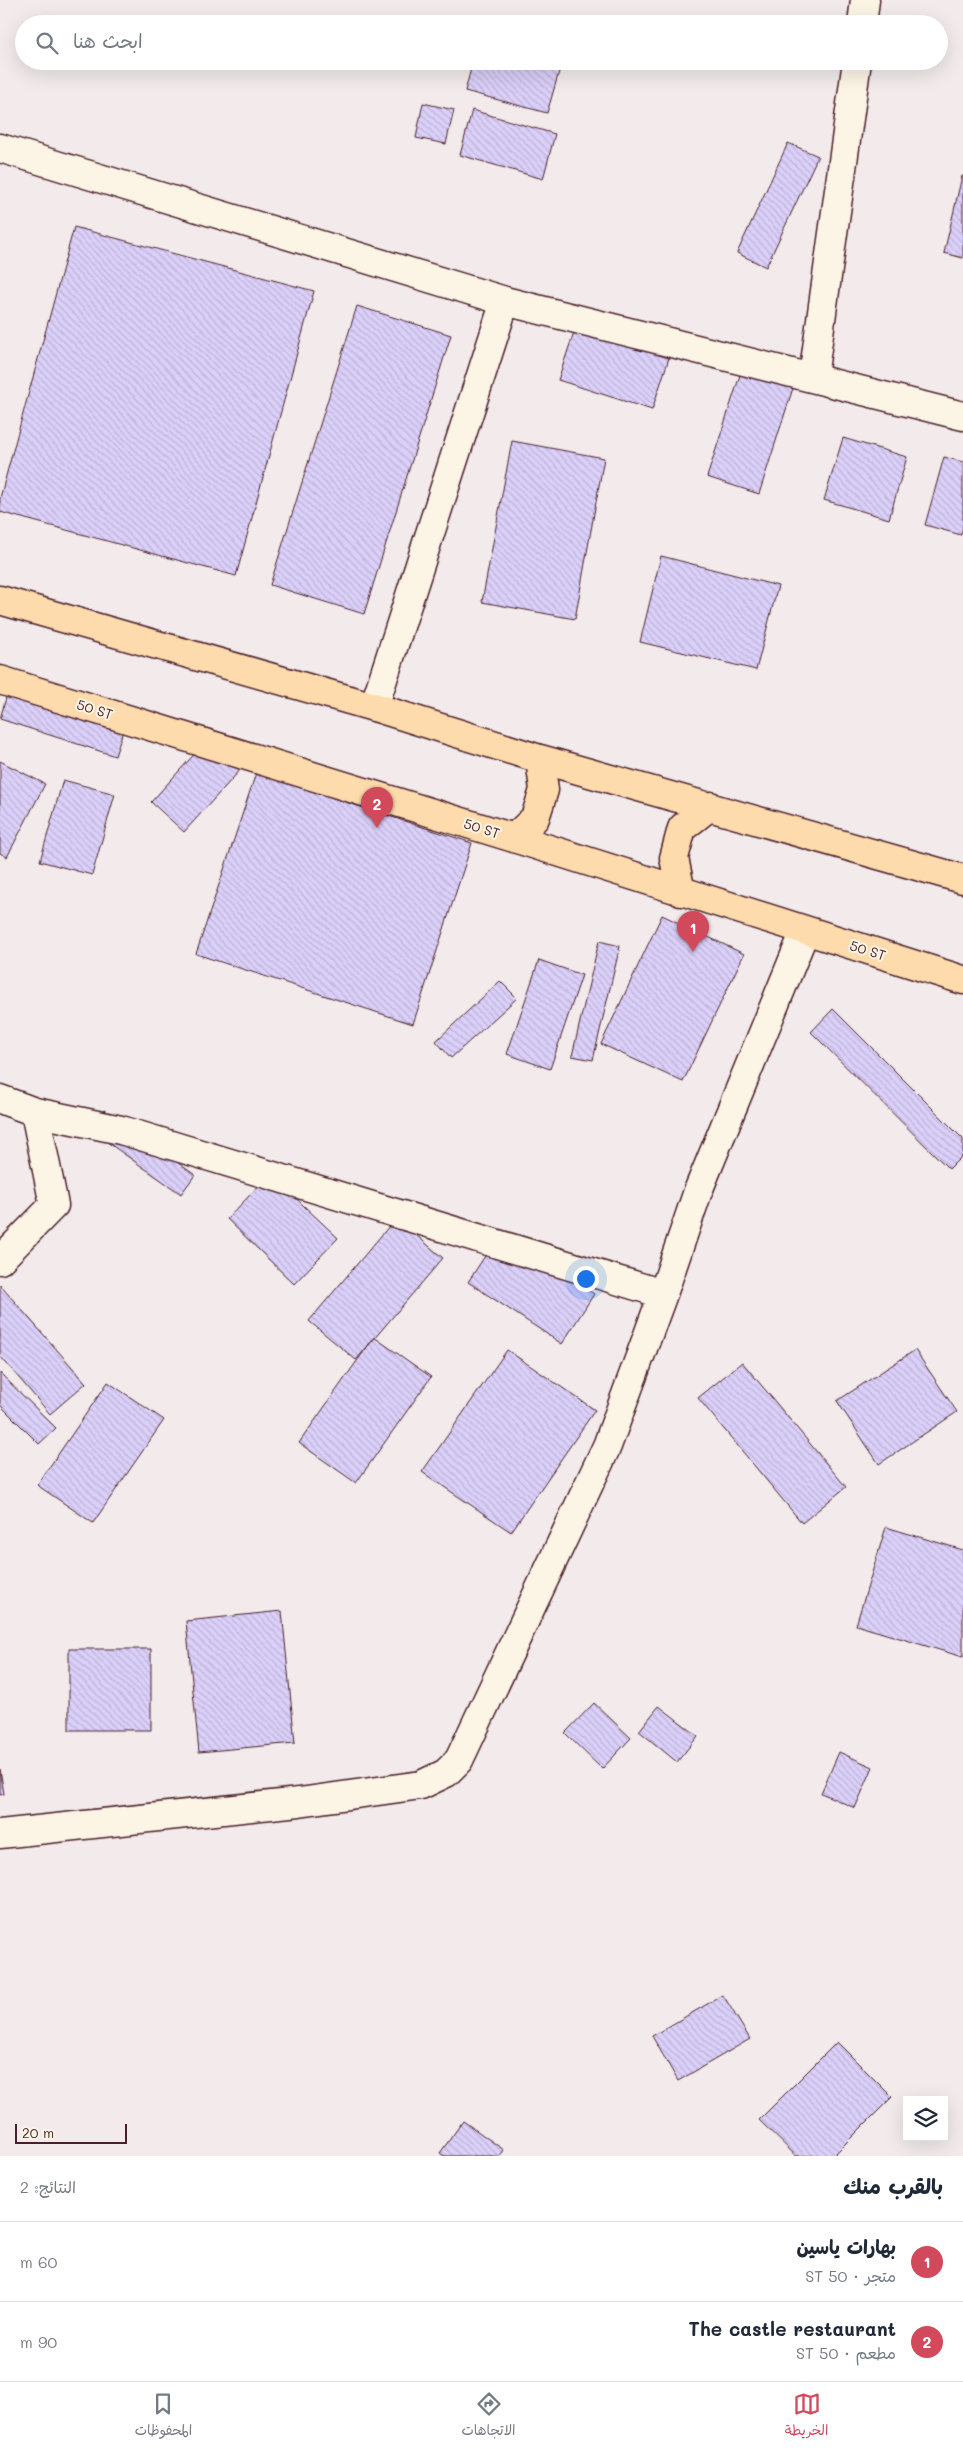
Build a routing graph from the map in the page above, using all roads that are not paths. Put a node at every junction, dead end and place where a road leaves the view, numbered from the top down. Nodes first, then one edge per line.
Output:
1 (865, 0) edge
2 (863, 15) edge
3 (856, 70) edge
4 (0, 148) edge
5 (505, 301) junction
6 (813, 377) junction
7 (963, 416) edge
8 (0, 600) edge
9 (0, 680) edge
10 (374, 707) junction
11 (540, 759) junction
12 (710, 806) junction
13 (514, 838) junction
14 (963, 879) edge
15 (682, 892) junction
16 (805, 931) junction
17 (963, 980) edge
18 (0, 1099) edge
19 (35, 1112) junction
20 (0, 1260) edge
21 (663, 1294) junction
22 (0, 1834) edge

1 - 2 street
3 - 6 street
4 - 5 street
5 - 6 street
5 - 10 street
6 - 7 street
8 - 10 main road
9 - 13 main road, 50 ST
10 - 11 main road
11 - 12 main road
11 - 13 main road
12 - 14 main road
12 - 15 main road
13 - 15 main road, 50 ST
15 - 16 main road, 50 ST
16 - 17 main road, 50 ST
16 - 21 street
18 - 19 street
19 - 20 street
19 - 21 street
21 - 22 street

